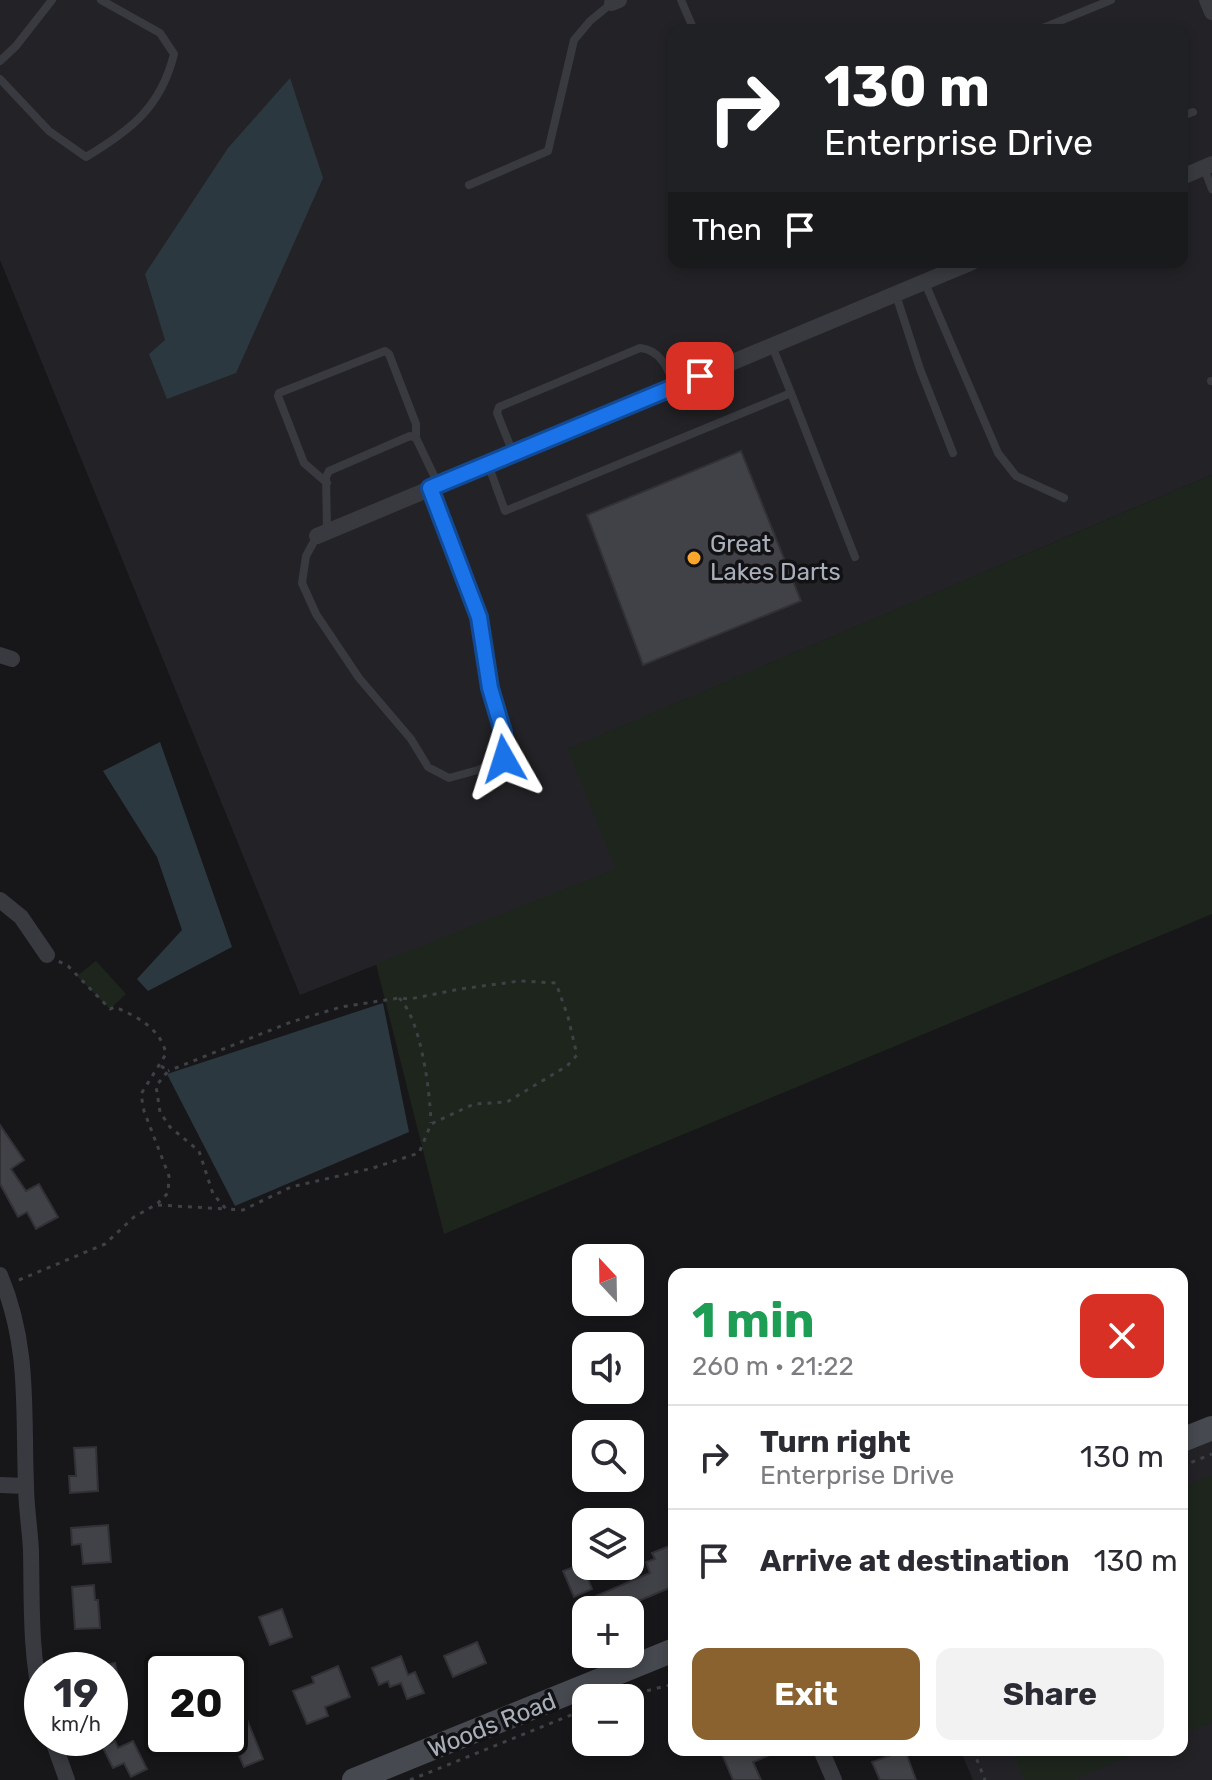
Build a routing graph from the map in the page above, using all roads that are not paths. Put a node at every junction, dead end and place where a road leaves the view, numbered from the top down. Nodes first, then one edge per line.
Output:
1 (52, 0) edge
2 (101, 0) edge
3 (681, 0) edge
4 (1111, 0) edge
5 (1207, 0) edge
6 (616, 2) edge
7 (1212, 12) edge
8 (691, 24) edge
9 (1053, 24) edge
10 (0, 61) edge
11 (0, 79) edge
12 (1193, 112) dead end
13 (1188, 114) edge
14 (1208, 166) edge
15 (1188, 174) edge
16 (469, 185) dead end
17 (1212, 189) edge
18 (959, 268) edge
19 (925, 283) junction
20 (896, 295) junction
21 (772, 346) junction
22 (675, 386) junction
23 (791, 393) junction
24 (416, 438) junction
25 (513, 453) junction
26 (953, 453) dead end
27 (487, 463) junction
28 (327, 483) junction
29 (434, 486) junction
30 (1064, 498) dead end
31 (322, 534) junction
32 (855, 557) dead end
33 (0, 900) edge
34 (47, 955) road end
35 (2, 1281) edge
36 (1212, 1428) edge
37 (1188, 1438) edge
38 (0, 1485) edge
39 (26, 1486) junction
40 (34, 1652) edge
41 (668, 1652) edge
42 (59, 1756) edge
43 (824, 1756) edge
44 (68, 1778) edge
45 (354, 1780) edge
46 (834, 1780) edge

1 - 10 lane
2 - 11 lane
3 - 8 lane
4 - 9 lane
5 - 7 street
6 - 16 lane
12 - 13 lane
14 - 15 street
14 - 17 lane
18 - 19 street
19 - 20 street
19 - 30 lane
20 - 21 street
20 - 26 lane
21 - 22 street
21 - 23 lane
22 - 25 street
22 - 25 lane
23 - 27 lane
23 - 32 lane
24 - 28 lane
24 - 28 lane
24 - 29 lane
25 - 27 street
27 - 29 street
28 - 31 lane
29 - 31 street
29 - 31 lane
33 - 34 street
35 - 39 street
36 - 37 street
38 - 39 street
39 - 40 street
41 - 45 street, Woods Road
42 - 44 street
43 - 46 street

